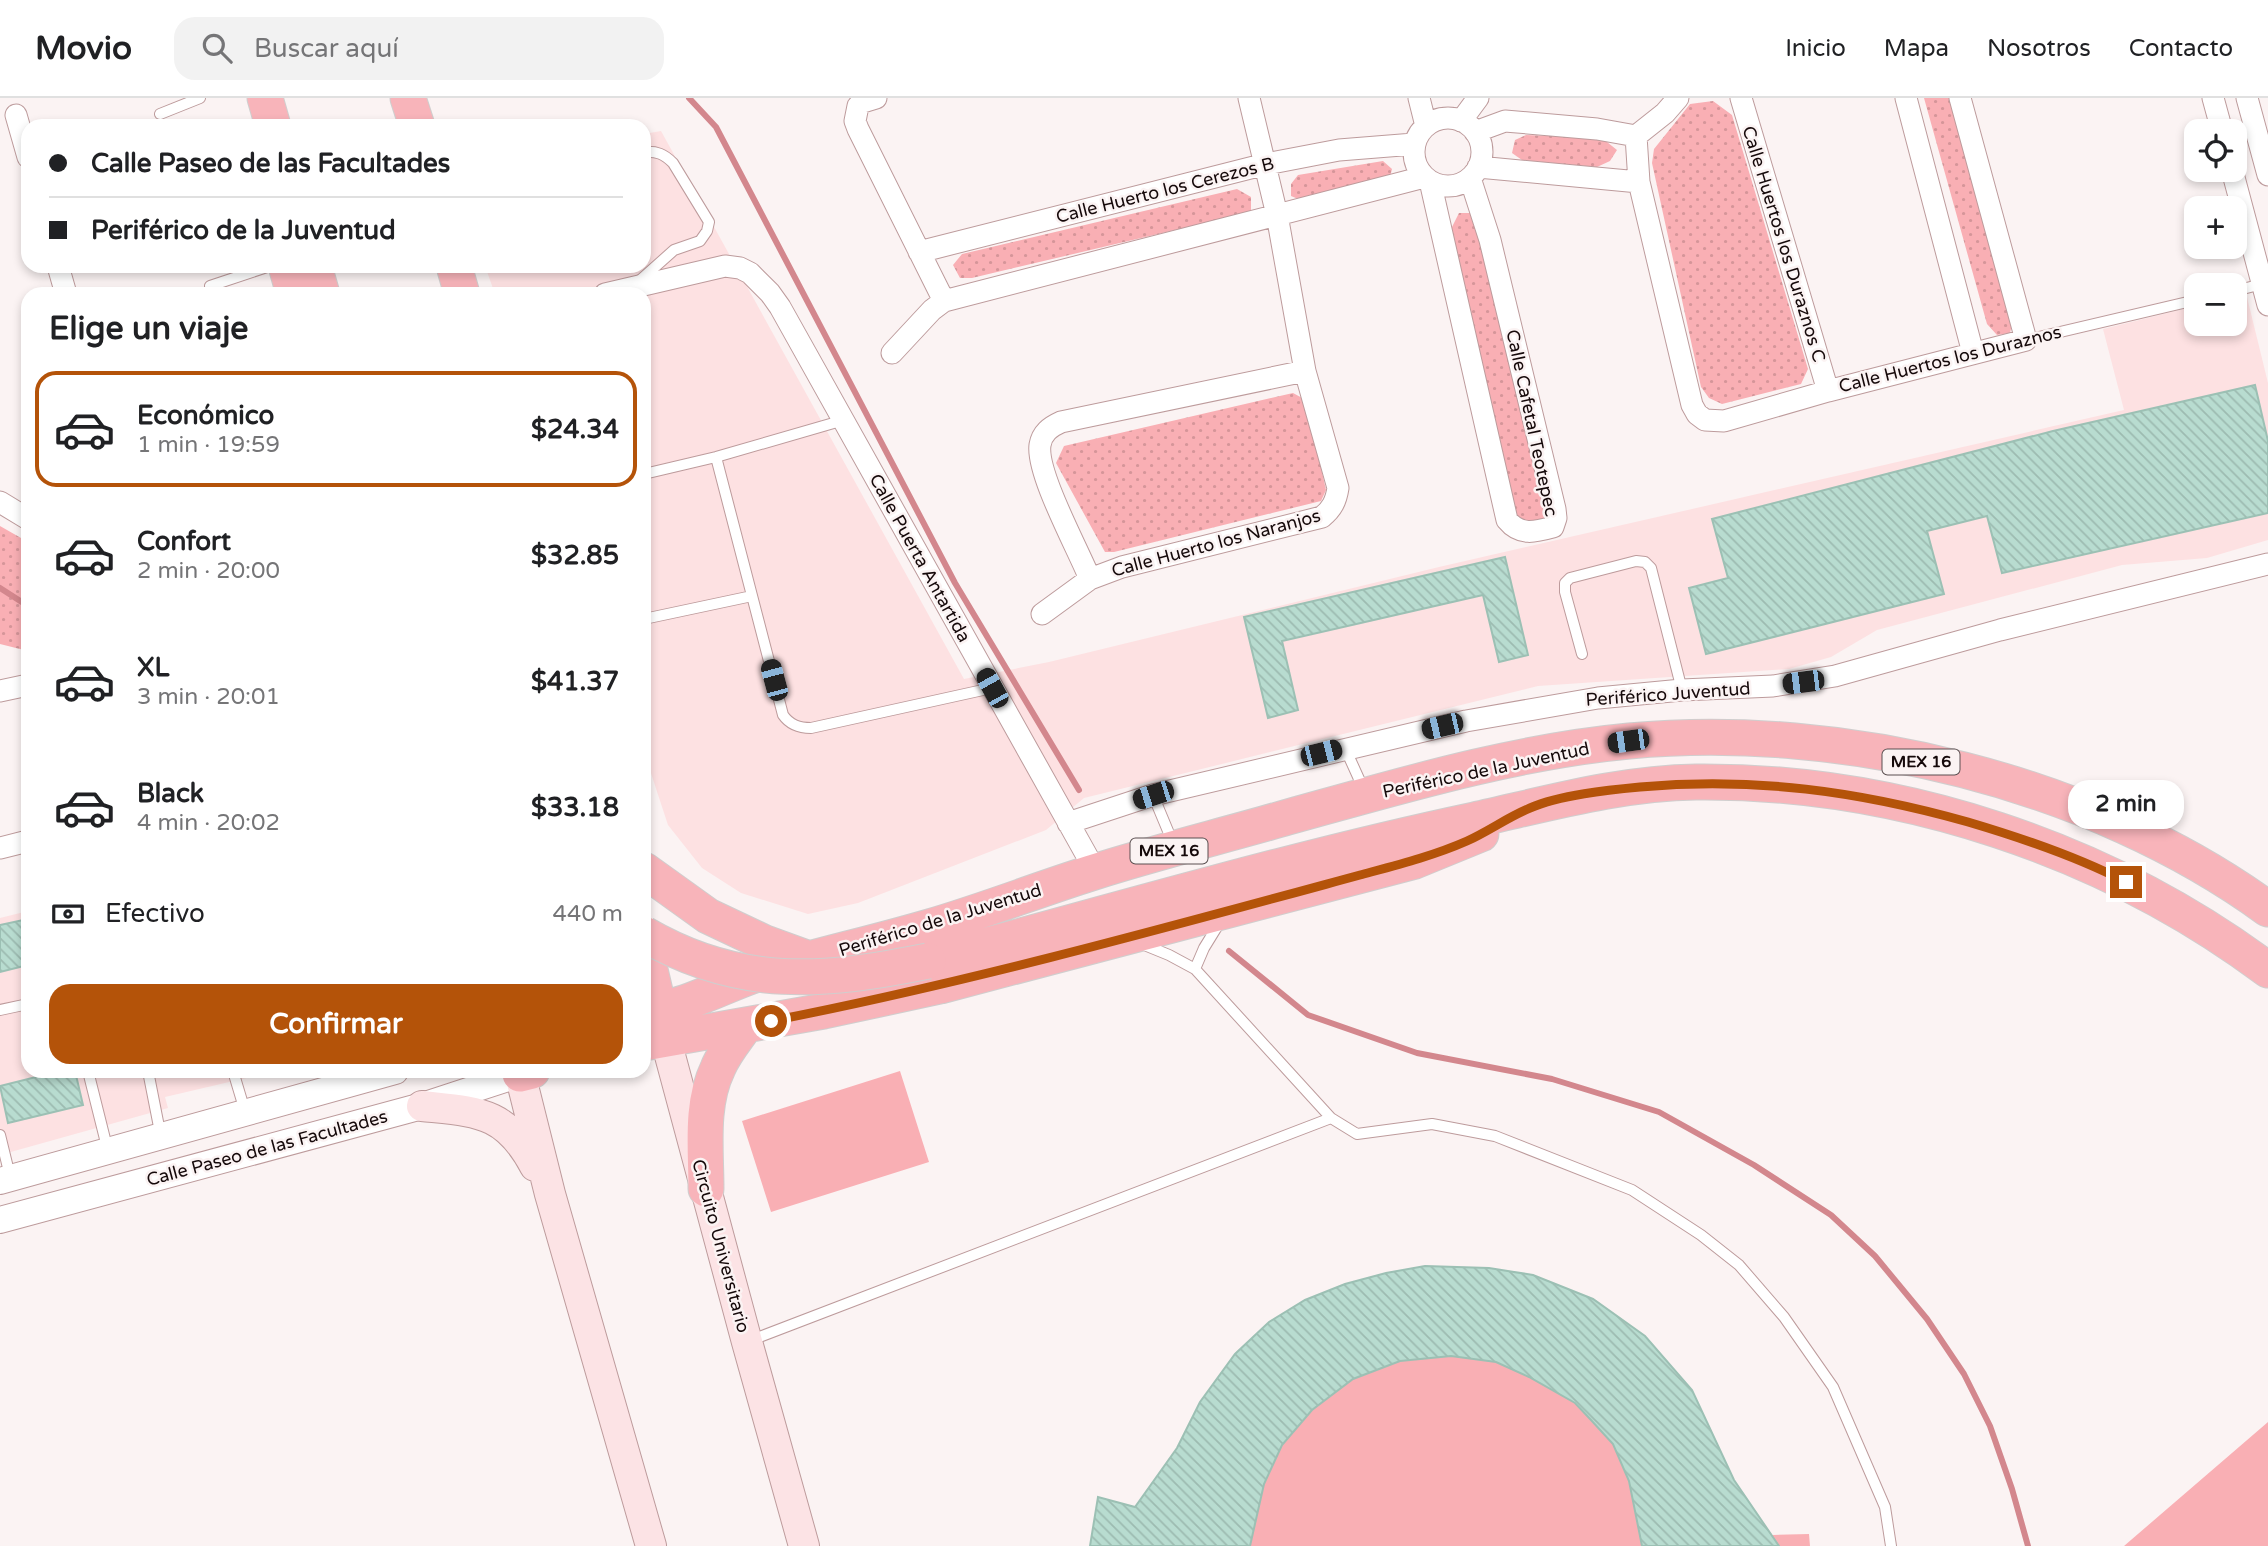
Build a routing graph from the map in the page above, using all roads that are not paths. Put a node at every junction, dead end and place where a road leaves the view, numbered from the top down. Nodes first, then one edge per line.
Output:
1 (200, 98) edge
2 (243, 98) edge
3 (265, 98) edge
4 (408, 98) edge
5 (876, 98) edge
6 (1249, 98) edge
7 (1419, 98) edge
8 (1478, 98) edge
9 (1678, 98) edge
10 (1741, 98) edge
11 (1906, 98) edge
12 (1960, 98) edge
13 (2213, 98) edge
14 (2247, 98) edge
15 (160, 114) dead end
16 (16, 115) dead end
17 (248, 119) edge
18 (271, 119) edge
19 (415, 119) edge
20 (2219, 119) edge
21 (1426, 126) junction
22 (1468, 126) junction
23 (21, 132) edge
24 (1636, 136) junction
25 (1414, 144) junction
26 (651, 152) edge
27 (1266, 164) junction
28 (1474, 172) junction
29 (2268, 175) edge
30 (1427, 179) junction
31 (1639, 182) junction
32 (2235, 182) edge
33 (1277, 215) junction
34 (919, 252) junction
35 (651, 271) edge
36 (249, 273) edge
37 (649, 273) edge
38 (209, 286) dead end
39 (633, 287) edge
40 (636, 287) edge
41 (2247, 292) edge
42 (2265, 294) edge
43 (944, 301) junction
44 (2184, 303) edge
45 (2025, 340) junction
46 (892, 353) dead end
47 (1973, 353) junction
48 (1305, 371) junction
49 (1828, 391) junction
50 (845, 420) junction
51 (716, 457) junction
52 (651, 472) edge
53 (0, 502) edge
54 (21, 515) edge
55 (2268, 564) edge
56 (1090, 579) junction
57 (752, 596) junction
58 (1042, 614) dead end
59 (651, 618) edge
60 (1582, 654) dead end
61 (21, 686) edge
62 (992, 688) junction
63 (1, 689) edge
64 (1682, 690) junction
65 (1345, 748) junction
66 (1153, 795) junction
67 (1367, 795) junction
68 (1530, 808) junction
69 (1068, 823) junction
70 (21, 843) edge
71 (0, 848) edge
72 (1176, 849) junction
73 (1096, 872) junction
74 (651, 875) edge
75 (2268, 909) edge
76 (1208, 925) junction
77 (651, 937) edge
78 (1123, 938) junction
79 (804, 960) junction
80 (1195, 969) junction
81 (2268, 970) edge
82 (21, 1006) edge
83 (651, 1007) edge
84 (0, 1010) edge
85 (824, 1011) junction
86 (653, 1025) edge
87 (745, 1026) junction
88 (90, 1078) edge
89 (149, 1078) edge
90 (235, 1078) edge
91 (345, 1078) edge
92 (506, 1078) edge
93 (525, 1078) edge
94 (422, 1106) junction
95 (246, 1114) junction
96 (1331, 1118) junction
97 (0, 1135) edge
98 (161, 1137) junction
99 (108, 1151) junction
100 (5, 1179) edge
101 (706, 1189) junction
102 (550, 1194) junction
103 (0, 1220) edge
104 (747, 1342) junction
105 (651, 1546) edge
106 (804, 1546) edge
107 (1891, 1546) edge

1 - 15 lane
2 - 17 highway
3 - 18 highway
4 - 19 highway
5 - 34 street
6 - 27 street, Calle Huerto los Naranjos
7 - 21 street
8 - 22 street
9 - 24 street
10 - 49 street, Calle Huertos los Duraznos C
11 - 47 street
12 - 45 street
13 - 20 street
14 - 29 street
16 - 23 street
21 - 22 street
21 - 25 street
22 - 24 street
22 - 28 street
24 - 31 street
25 - 27 street, Calle Huerto los Cerezos B
25 - 30 street
26 - 35 lane
27 - 33 street, Calle Huerto los Naranjos
27 - 34 street, Calle Huerto los Cerezos B
28 - 30 street
28 - 30 street, Calle Cafetal Teotepec
28 - 31 street
30 - 33 street
31 - 49 street, Calle Huertos los Duraznos
32 - 42 street
33 - 43 street
33 - 48 street, Calle Huerto los Naranjos
34 - 43 street
36 - 38 lane
37 - 39 lane
40 - 50 street, Calle Puerta Antartida
41 - 42 lane
43 - 46 street
44 - 45 lane, Calle Huertos los Duraznos
45 - 47 street, Calle Huertos los Duraznos
47 - 49 street, Calle Huertos los Duraznos
48 - 56 street, Calle Huerto los Naranjos
48 - 56 street, Calle Huerto los Naranjos
50 - 51 lane
50 - 62 street, Calle Puerta Antartida
51 - 52 lane
51 - 57 lane
53 - 54 street
55 - 64 street, Periférico Juventud
56 - 58 street, Calle Huerto los Naranjos
57 - 59 lane
57 - 62 lane
60 - 64 lane
61 - 63 street
62 - 69 street, Calle Puerta Antartida
64 - 65 street, Periférico Juventud
65 - 66 street, Periférico Juventud
65 - 67 lane
66 - 69 street, Periférico Juventud
66 - 72 lane
67 - 72 highway, Periférico de la Juventud / MEX 16
67 - 75 highway, Periférico de la Juventud / MEX 16
68 - 76 highway, MEX 16
68 - 77 highway, bridge
68 - 81 highway, MEX 16
69 - 73 street, Calle Puerta Antartida
70 - 71 street
72 - 73 highway, Periférico de la Juventud / MEX 16
73 - 79 highway, Periférico de la Juventud / MEX 16
74 - 79 highway
76 - 78 highway, MEX 16
76 - 80 lane
78 - 80 lane
78 - 85 highway, MEX 16
79 - 85 highway
79 - 86 highway, Periférico de la Juventud / MEX 16
80 - 96 lane
82 - 84 lane
83 - 86 highway, Circuito Universitario
85 - 87 highway, MEX 16
86 - 87 highway, MEX 16
86 - 101 main road, Circuito Universitario
87 - 101 highway
88 - 99 lane
89 - 98 lane
90 - 95 lane
91 - 95 street
92 - 94 street, Calle Paseo de las Facultades
93 - 102 main road
94 - 102 main road
94 - 103 street, Calle Paseo de las Facultades
95 - 98 street
96 - 104 lane
96 - 107 lane
97 - 100 lane
98 - 99 street
99 - 100 street
101 - 104 main road, Circuito Universitario
102 - 105 main road
104 - 106 main road, Circuito Universitario

